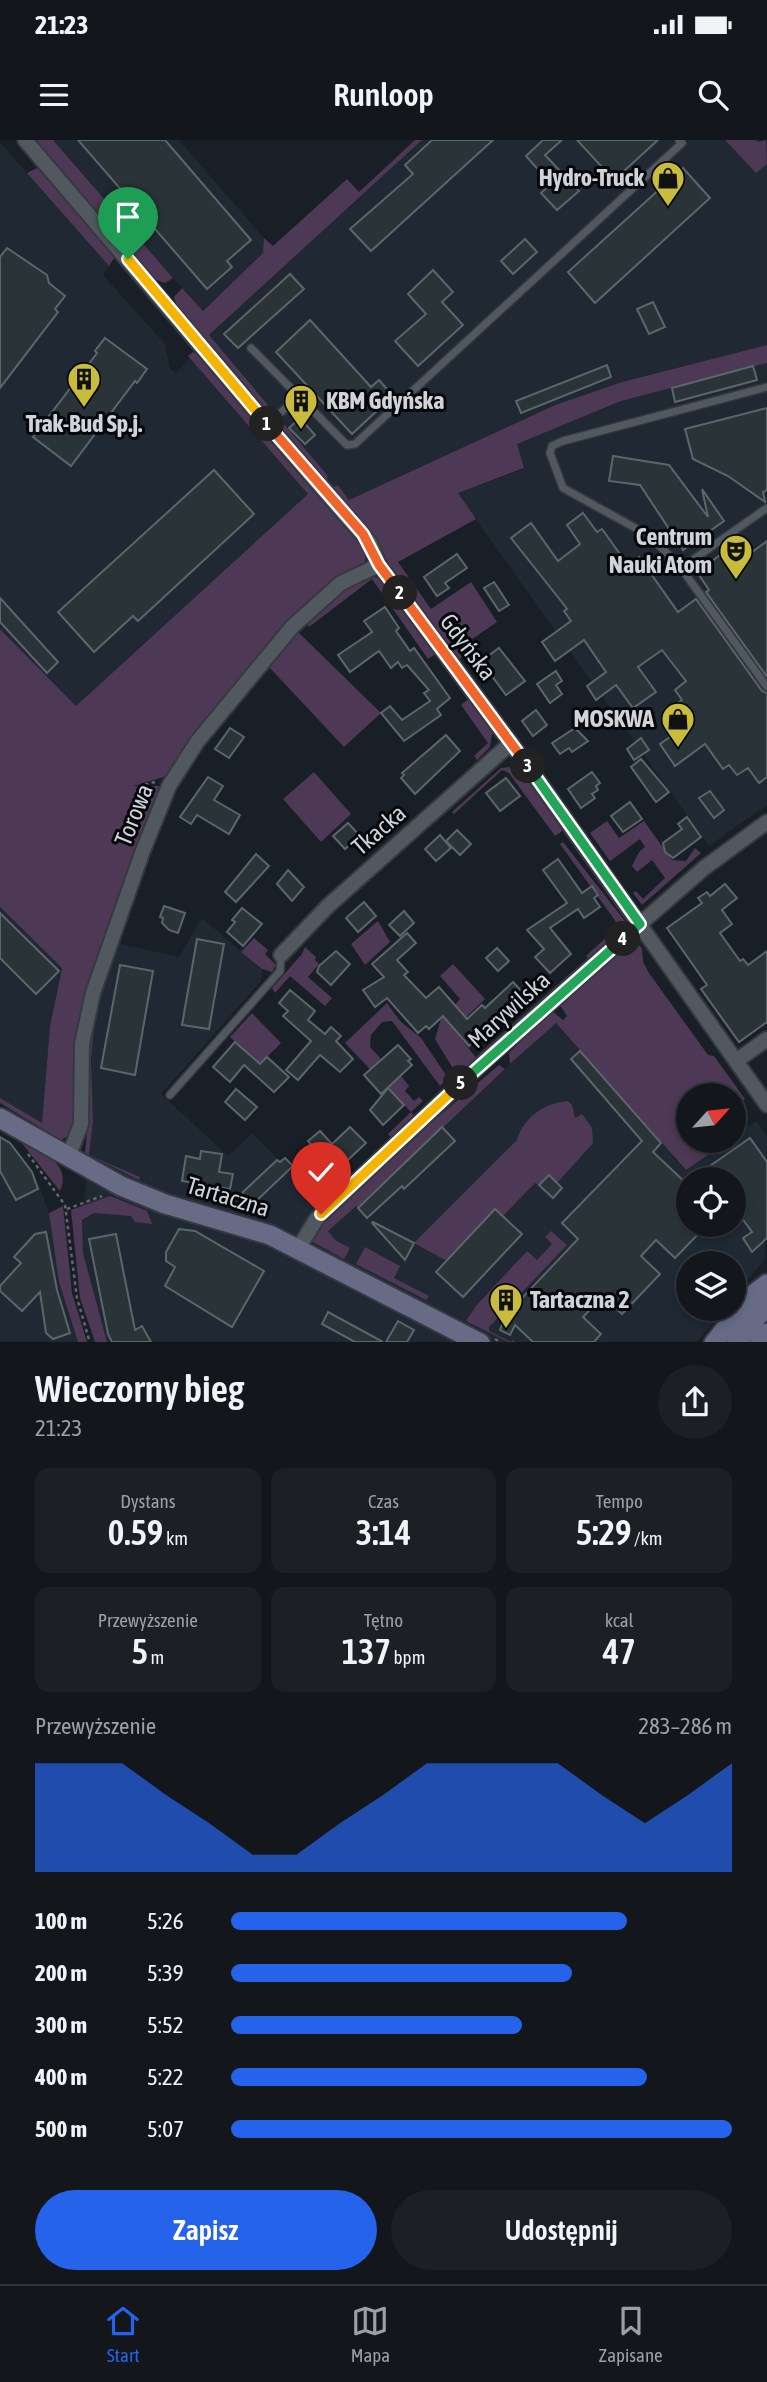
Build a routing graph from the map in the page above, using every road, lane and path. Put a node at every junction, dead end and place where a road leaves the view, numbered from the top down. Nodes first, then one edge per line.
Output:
1 (26, 140) edge
2 (679, 140) edge
3 (251, 348) dead end
4 (767, 387) edge
5 (299, 396) junction
6 (268, 424) junction
7 (767, 508) edge
8 (379, 565) junction
9 (681, 568) junction
10 (767, 687) edge
11 (511, 743) junction
12 (767, 822) edge
13 (640, 924) junction
14 (281, 955) joint
15 (767, 1039) edge
16 (736, 1061) junction
17 (170, 1094) dead end
18 (767, 1105) edge
19 (0, 1118) edge
20 (26, 1151) dead end
21 (68, 1158) junction
22 (112, 1192) dead end
23 (67, 1209) junction
24 (299, 1249) junction
25 (767, 1284) edge
26 (767, 1304) edge
27 (767, 1333) edge
28 (90, 1342) edge
29 (480, 1342) edge
30 (714, 1342) edge
31 (737, 1342) edge
32 (760, 1342) edge

1 - 6 street, Gdyńska
2 - 5 lane
3 - 5 lane
4 - 9 lane
5 - 6 lane
6 - 8 street, Gdyńska
7 - 9 lane
8 - 11 street, Gdyńska
8 - 21 street, Torowa
9 - 10 lane
11 - 13 street, Gdyńska
11 - 14 street, Tkacka
12 - 13 street, Marywilska
13 - 16 street, Gdyńska
13 - 24 street, Marywilska
14 - 17 lane
15 - 16 street
16 - 18 street, Gdyńska
19 - 21 street, Tartaczna
20 - 23 path
21 - 24 street, Tartaczna
22 - 23 path
23 - 28 path
24 - 29 street, Tartaczna
25 - 30 street
26 - 31 street
27 - 32 street

